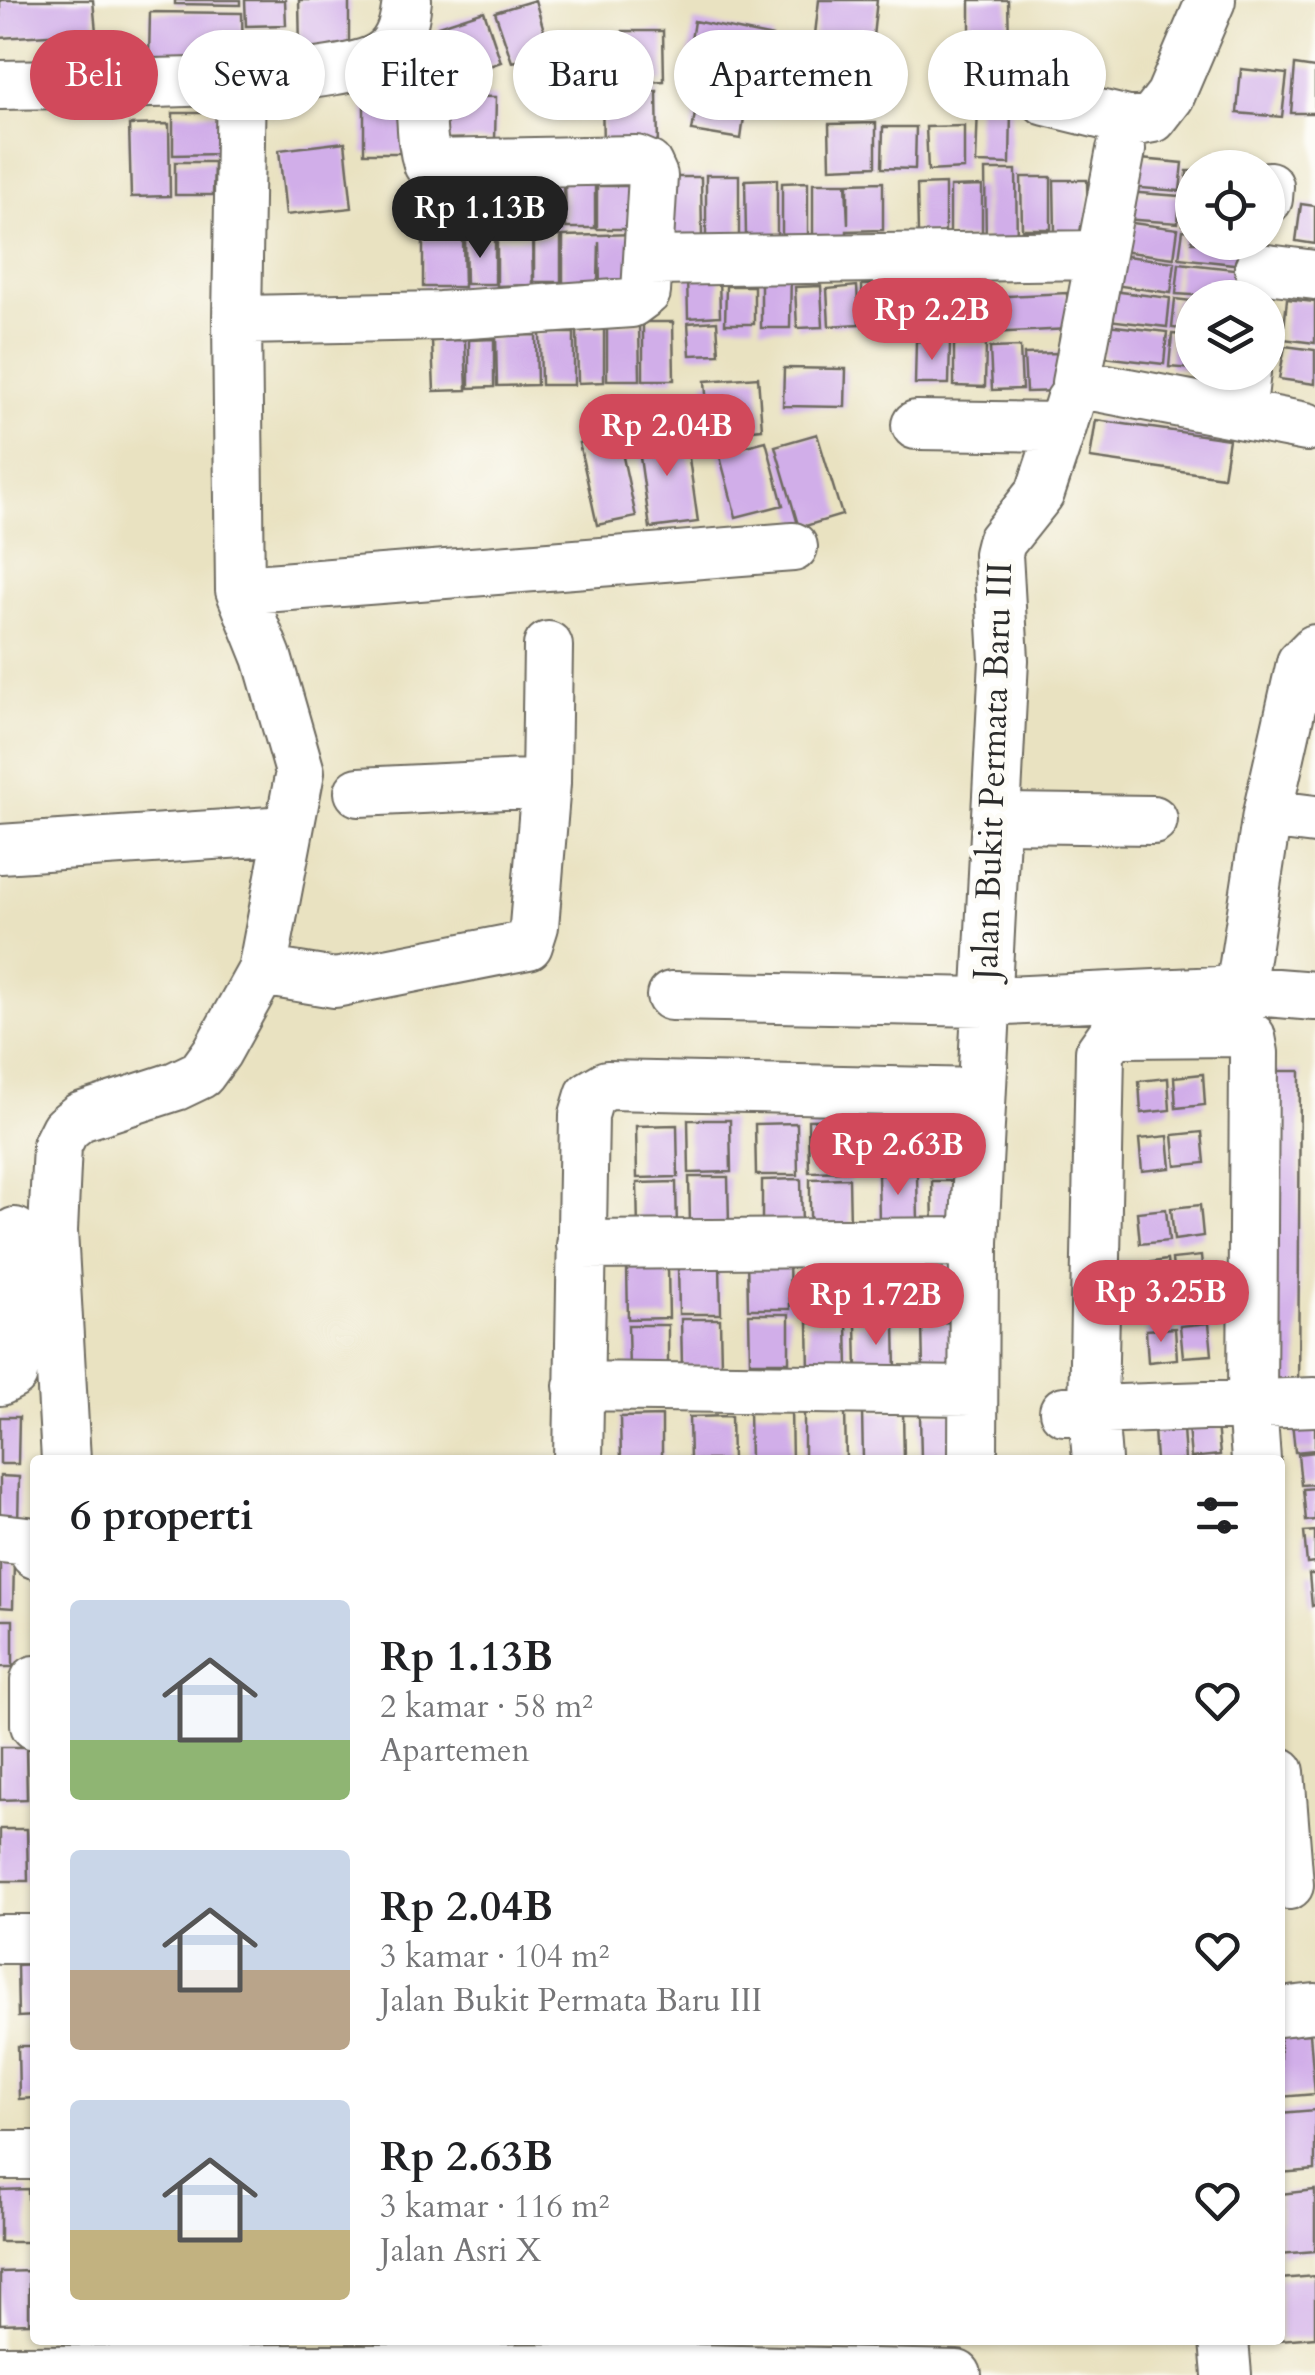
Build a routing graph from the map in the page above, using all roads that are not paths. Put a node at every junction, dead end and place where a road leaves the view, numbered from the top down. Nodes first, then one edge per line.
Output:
1 (407, 0) edge
2 (1210, 0) edge
3 (401, 30) edge
4 (178, 80) edge
5 (0, 84) edge
6 (1106, 116) edge
7 (240, 120) edge
8 (421, 120) edge
9 (1121, 150) dead end
10 (1099, 256) junction
11 (650, 261) junction
12 (1258, 270) edge
13 (1315, 274) edge
14 (237, 320) junction
15 (1244, 393) edge
16 (1069, 405) junction
17 (916, 425) dead end
18 (1306, 427) dead end
19 (793, 547) dead end
20 (240, 590) junction
21 (548, 646) dead end
22 (1315, 649) edge
23 (546, 783) junction
24 (359, 792) dead end
25 (1268, 814) junction
26 (996, 818) junction
27 (1152, 820) dead end
28 (1315, 820) edge
29 (287, 830) junction
30 (0, 849) edge
31 (262, 971) junction
32 (1240, 990) junction
33 (671, 996) dead end
34 (1315, 996) edge
35 (984, 1002) junction
36 (980, 1093) junction
37 (23, 1232) edge
38 (974, 1242) junction
39 (581, 1245) junction
40 (0, 1381) edge
41 (578, 1386) junction
42 (973, 1391) junction
43 (1315, 1402) edge
44 (1252, 1406) junction
45 (1078, 1411) junction
46 (65, 1455) edge
47 (578, 1455) edge
48 (973, 1455) edge
49 (1095, 1455) edge
50 (1256, 1455) edge
51 (0, 1538) edge
52 (30, 1545) edge
53 (0, 1724) edge
54 (30, 1725) edge
55 (1285, 1809) edge
56 (1295, 1883) edge
57 (30, 1938) edge
58 (0, 1939) edge
59 (1315, 2008) edge
60 (1285, 2011) edge
61 (0, 2155) edge
62 (30, 2155) edge
63 (1224, 2345) edge
64 (604, 2361) edge
65 (0, 2370) edge
66 (957, 2375) edge
67 (1227, 2375) edge

1 - 3 street
2 - 6 street
4 - 5 street
7 - 14 street
8 - 11 street
9 - 10 street
10 - 11 street
10 - 16 street
11 - 14 street
12 - 13 street
14 - 20 street
15 - 16 street
15 - 18 street
16 - 17 street
16 - 26 street, Jalan Bukit Permata Baru III
19 - 20 street
20 - 29 street
21 - 23 street
22 - 25 street
23 - 24 street
23 - 31 street
25 - 28 street
25 - 32 street
26 - 27 street
26 - 35 street, Jalan Bukit Permata Baru III
29 - 30 street
29 - 31 street
31 - 37 street
32 - 34 street
32 - 35 street
33 - 35 street
35 - 36 street, Jalan Bukit Permata Baru III
36 - 38 street, Jalan Bukit Permata Baru III
36 - 39 street
37 - 40 street
37 - 46 street
38 - 39 street
38 - 42 street, Jalan Bukit Permata Baru III
39 - 41 street
41 - 42 street
41 - 47 street
42 - 48 street, Jalan Bukit Permata Baru III
43 - 44 street
44 - 45 street
44 - 45 street
44 - 50 street
45 - 49 street
51 - 52 street
53 - 54 street
55 - 56 street
57 - 58 street
59 - 60 street
61 - 62 street
63 - 67 street
64 - 65 street
64 - 66 street

